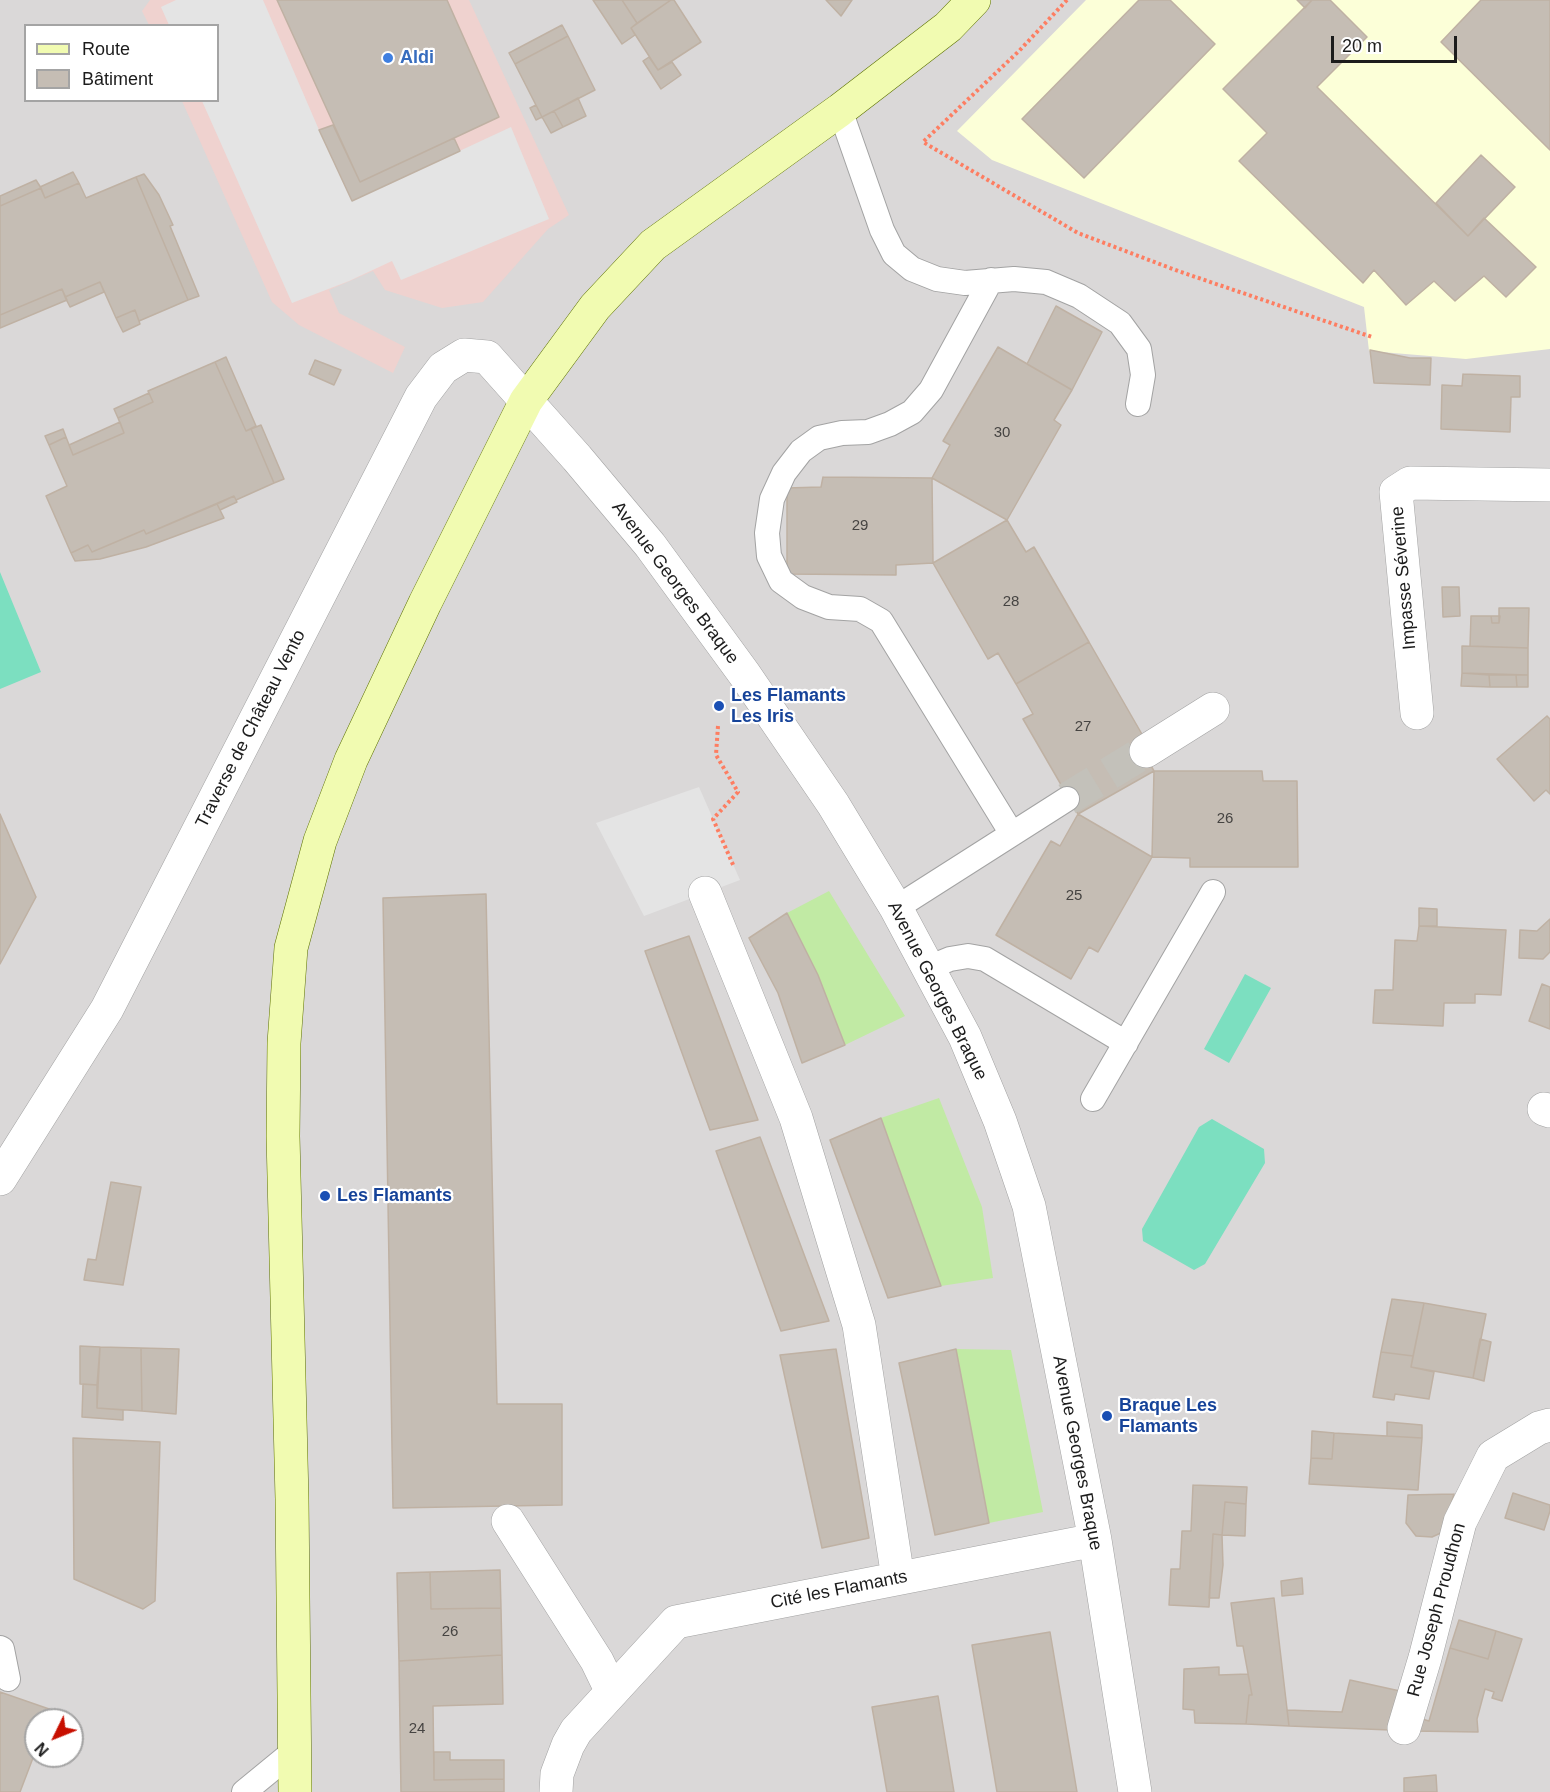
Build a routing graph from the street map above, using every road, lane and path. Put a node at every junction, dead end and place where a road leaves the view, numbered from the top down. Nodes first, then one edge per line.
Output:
1 (974, 0) edge
2 (1067, 0) edge
3 (840, 110) junction
4 (991, 280) junction
5 (1372, 337) dead end
6 (526, 400) junction
7 (1138, 404) dead end
8 (1550, 485) edge
9 (1213, 709) dead end
10 (1417, 713) dead end
11 (718, 726) dead end
12 (1146, 751) tunnel mouth
13 (1067, 799) tunnel mouth
14 (1012, 834) junction
15 (1213, 892) dead end
16 (705, 893) joint
17 (896, 908) junction
18 (928, 968) junction
19 (1126, 1043) junction
20 (1093, 1099) dead end
21 (0, 1179) edge
22 (1550, 1425) edge
23 (508, 1521) dead end
24 (1095, 1540) junction
25 (897, 1578) junction
26 (0, 1648) edge
27 (8, 1679) dead end
28 (612, 1692) junction
29 (1404, 1728) dead end
30 (294, 1751) junction
31 (244, 1792) edge
32 (295, 1792) edge
33 (556, 1792) edge
34 (1135, 1792) edge

1 - 3 main road
2 - 5 path
3 - 4 lane
3 - 6 main road
4 - 7 lane
4 - 14 lane
6 - 17 street, Avenue Georges Braque
6 - 21 street, Traverse de Château Vento
6 - 30 main road
8 - 10 street, Impasse Séverine
9 - 12 street
11 - 16 path
13 - 14 lane
14 - 17 lane
15 - 19 lane
16 - 25 street
17 - 18 street, Avenue Georges Braque
18 - 19 lane
18 - 24 street, Avenue Georges Braque
19 - 20 lane
22 - 29 street, Rue Joseph Proudhon
23 - 28 street
24 - 25 street, Cité les Flamants
24 - 34 street, Avenue Georges Braque
25 - 28 street, Cité les Flamants
26 - 27 lane
28 - 33 street, Cité les Flamants
30 - 31 lane
30 - 32 main road

